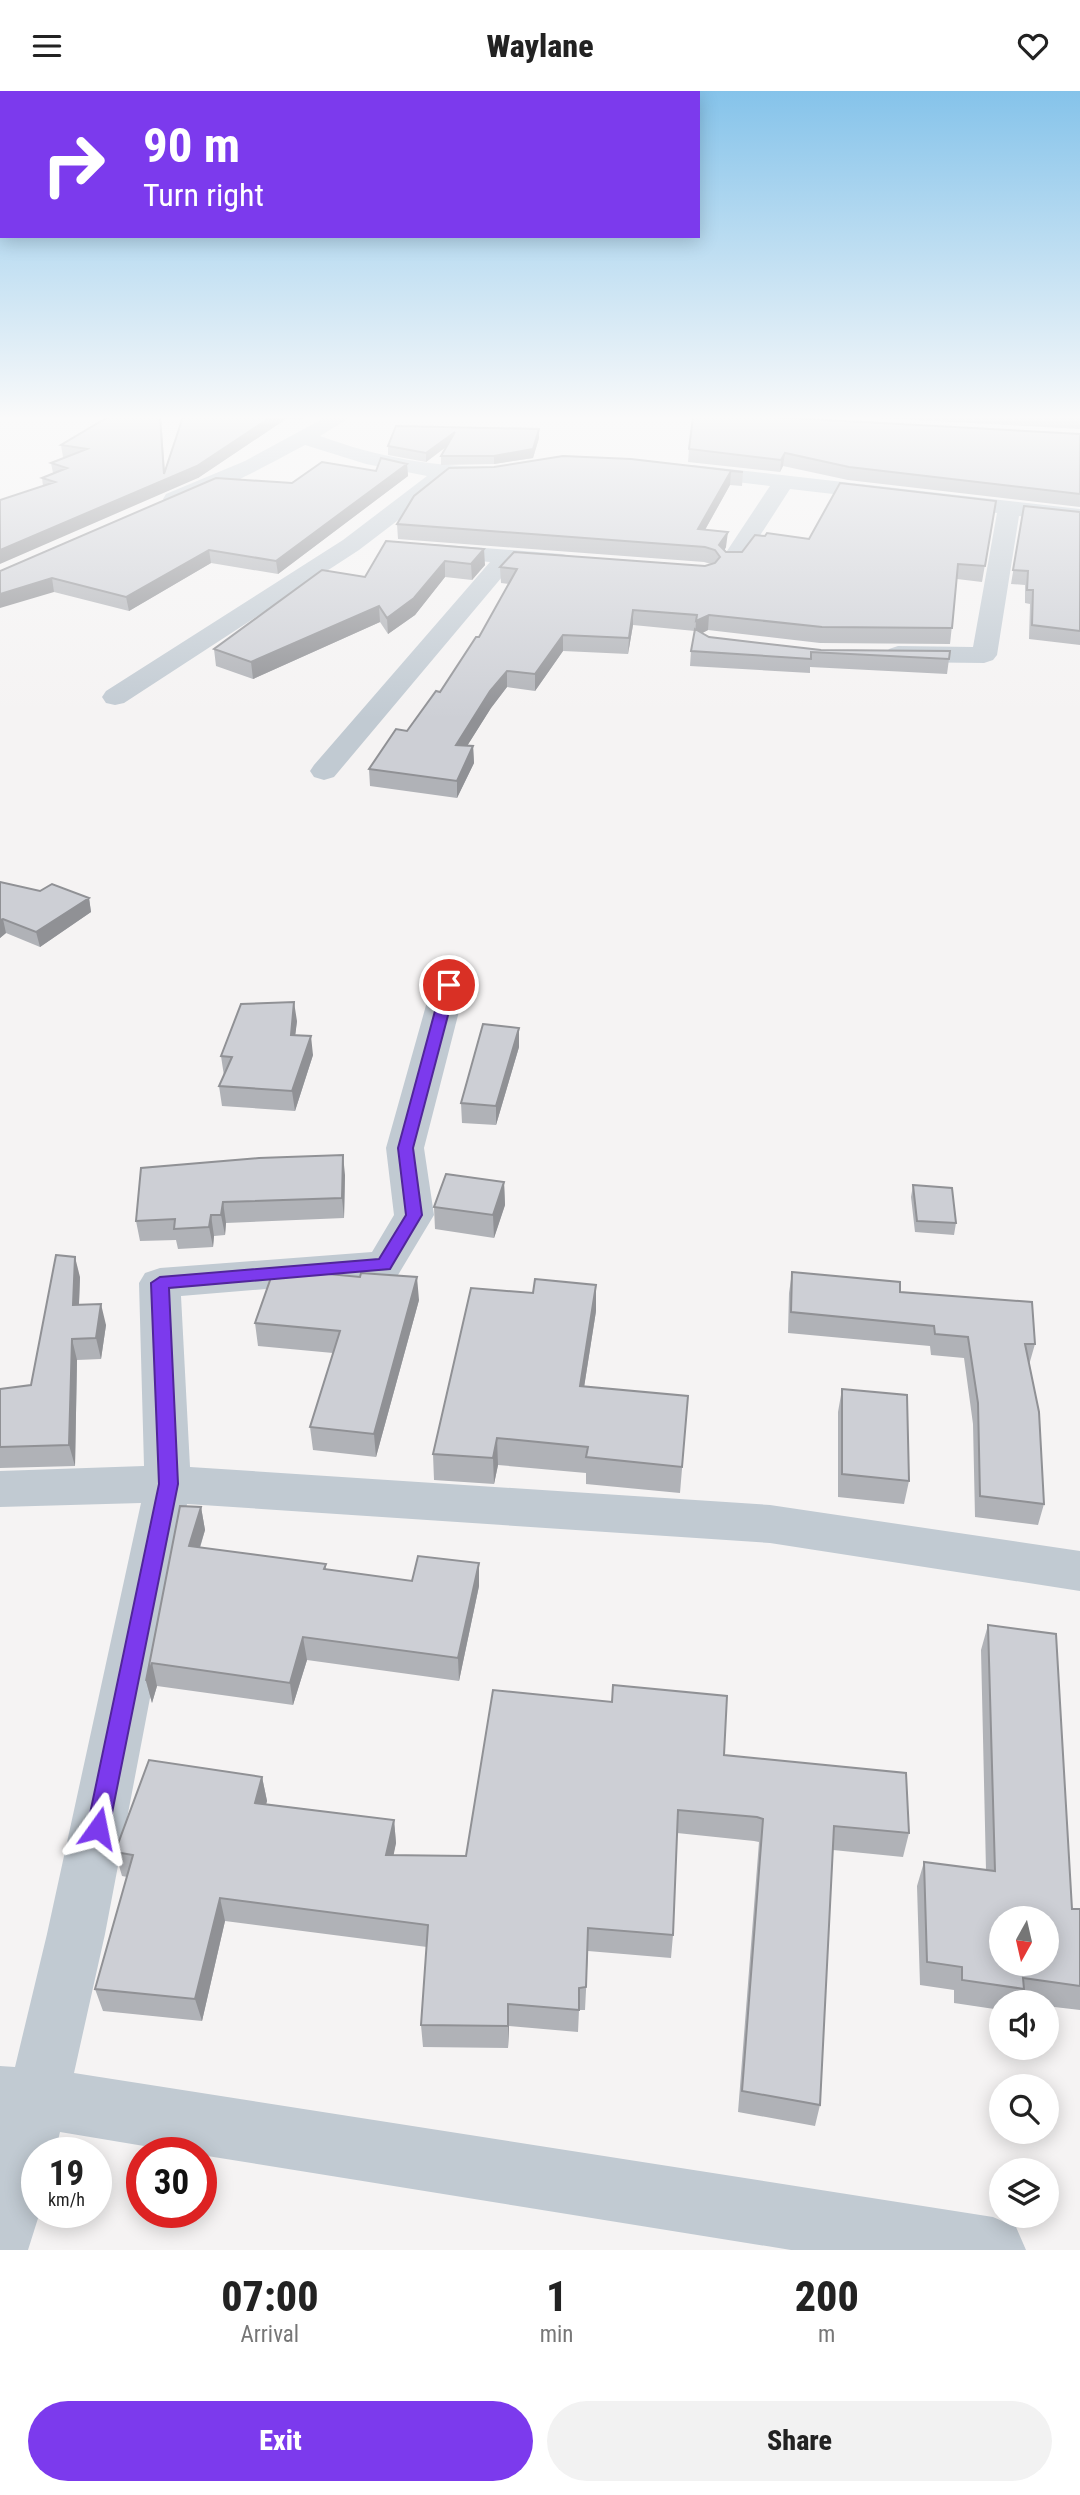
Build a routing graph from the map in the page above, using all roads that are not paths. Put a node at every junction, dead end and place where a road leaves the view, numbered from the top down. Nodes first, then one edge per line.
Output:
1 (387, 518) edge
2 (761, 518) edge
3 (1007, 518) edge
4 (351, 545) junction
5 (390, 548) edge
6 (416, 550) edge
7 (507, 557) junction
8 (733, 560) edge
9 (586, 563) edge
10 (874, 654) edge
11 (115, 697) dead end
12 (324, 771) dead end
13 (449, 985) dead end
14 (168, 1484) junction
15 (0, 1489) edge
16 (1080, 1571) edge
17 (19, 2098) edge
18 (0, 2240) edge
19 (993, 2250) edge

1 - 4 street
2 - 8 street
3 - 10 street
4 - 5 street
4 - 11 street
6 - 7 street
7 - 9 street
7 - 12 street
13 - 14 street
14 - 15 street
14 - 16 street
14 - 17 street
17 - 18 street
17 - 19 street

